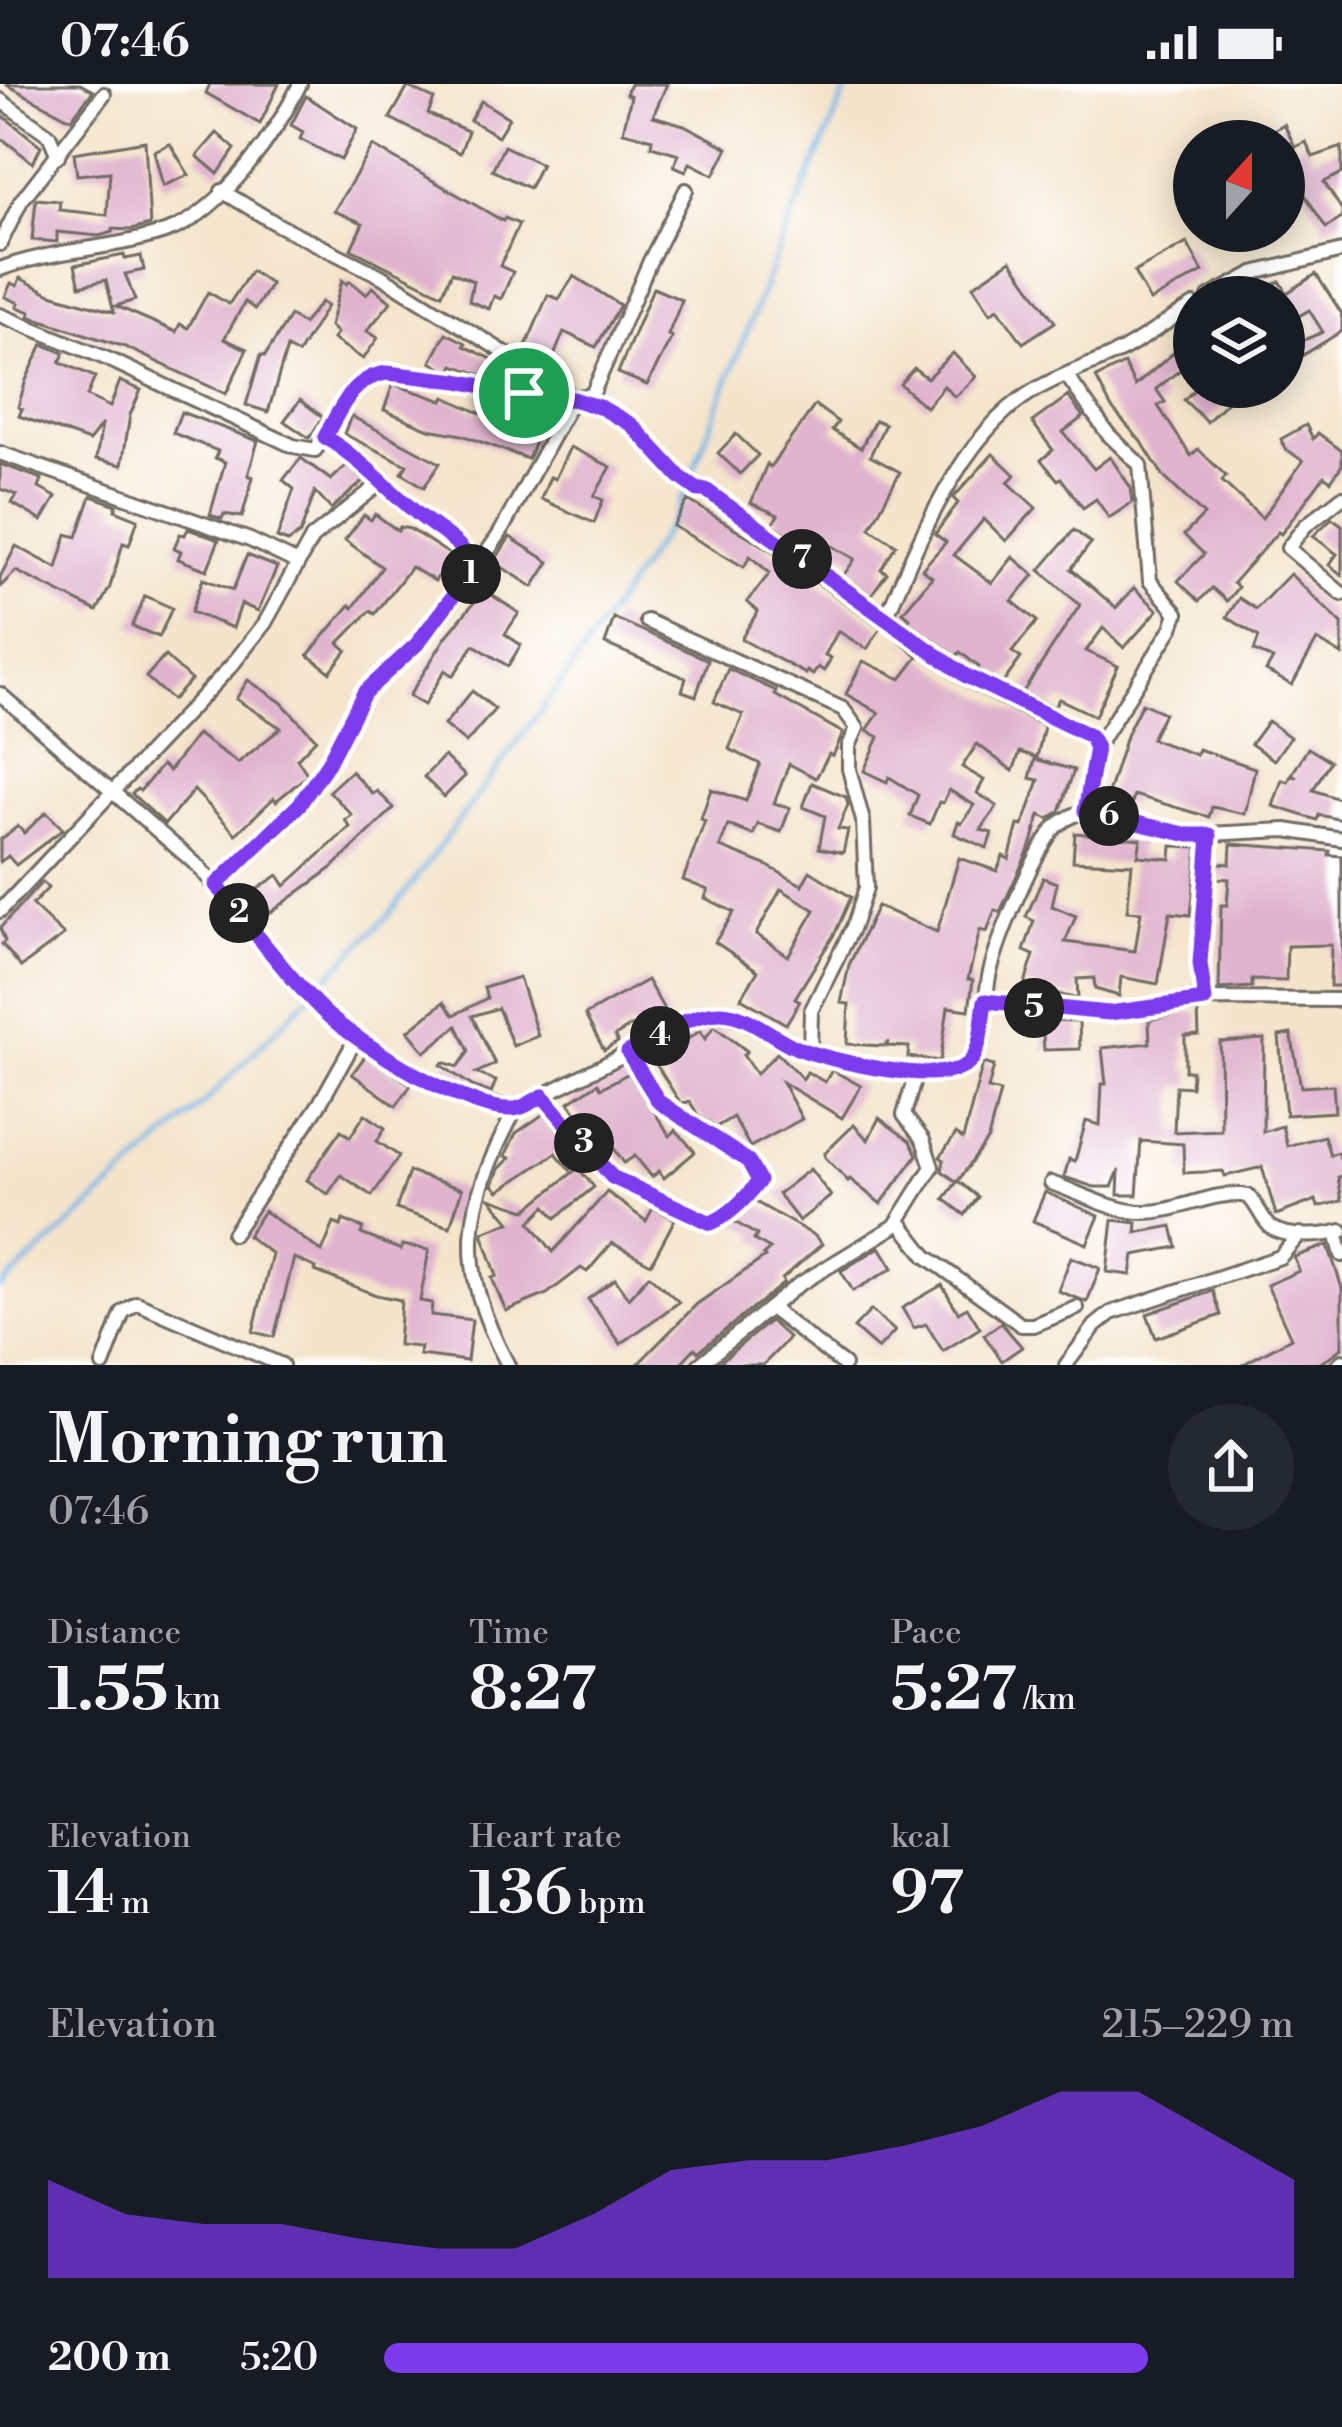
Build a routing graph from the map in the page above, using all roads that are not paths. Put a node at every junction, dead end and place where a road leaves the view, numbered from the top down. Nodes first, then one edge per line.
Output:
1 (300, 84) edge
2 (104, 94) dead end
3 (0, 100) edge
4 (58, 156) junction
5 (686, 190) dead end
6 (222, 191) junction
7 (0, 244) edge
8 (1342, 251) edge
9 (0, 269) edge
10 (1248, 276) edge
11 (0, 315) edge
12 (1173, 318) edge
13 (1066, 376) junction
14 (573, 399) junction
15 (325, 437) junction
16 (0, 454) edge
17 (383, 481) junction
18 (1342, 497) edge
19 (296, 562) junction
20 (474, 568) junction
21 (1342, 593) edge
22 (886, 618) junction
23 (647, 621) dead end
24 (0, 694) edge
25 (1096, 748) junction
26 (113, 794) junction
27 (1085, 811) junction
28 (1210, 835) junction
29 (1342, 839) edge
30 (216, 885) junction
31 (0, 911) edge
32 (1205, 1000) junction
33 (1342, 1000) edge
34 (985, 1001) junction
35 (357, 1037) junction
36 (628, 1052) junction
37 (810, 1052) junction
38 (916, 1073) junction
39 (543, 1096) junction
40 (516, 1109) junction
41 (1051, 1183) dead end
42 (899, 1221) junction
43 (1339, 1232) edge
44 (233, 1234) dead end
45 (1300, 1234) junction
46 (1342, 1256) edge
47 (770, 1308) junction
48 (1078, 1308) dead end
49 (103, 1365) edge
50 (282, 1365) edge
51 (508, 1365) edge
52 (699, 1365) edge
53 (844, 1365) edge
54 (1066, 1365) edge

1 - 6 street
2 - 4 street
3 - 4 street
4 - 7 street
5 - 14 street
6 - 9 street
6 - 14 street
8 - 10 street
11 - 15 street
12 - 13 street
13 - 22 street
13 - 25 street
14 - 15 street
14 - 20 street
14 - 22 street
15 - 17 street
16 - 19 street
17 - 19 street
17 - 20 street
18 - 21 street
19 - 26 street
20 - 30 street
22 - 25 street
23 - 37 street
24 - 26 street
25 - 27 street
26 - 30 street
26 - 31 street
27 - 28 street
27 - 34 street
28 - 29 street
28 - 32 street
30 - 35 street
32 - 33 street
32 - 34 street
34 - 38 street
35 - 40 street
35 - 44 street
36 - 37 street
36 - 39 street
36 - 39 street
37 - 38 street
38 - 42 street
39 - 40 street
40 - 51 street
41 - 45 street
42 - 47 street
42 - 48 street
43 - 45 street
43 - 46 street
45 - 54 street
47 - 52 street
47 - 53 street
49 - 50 street

